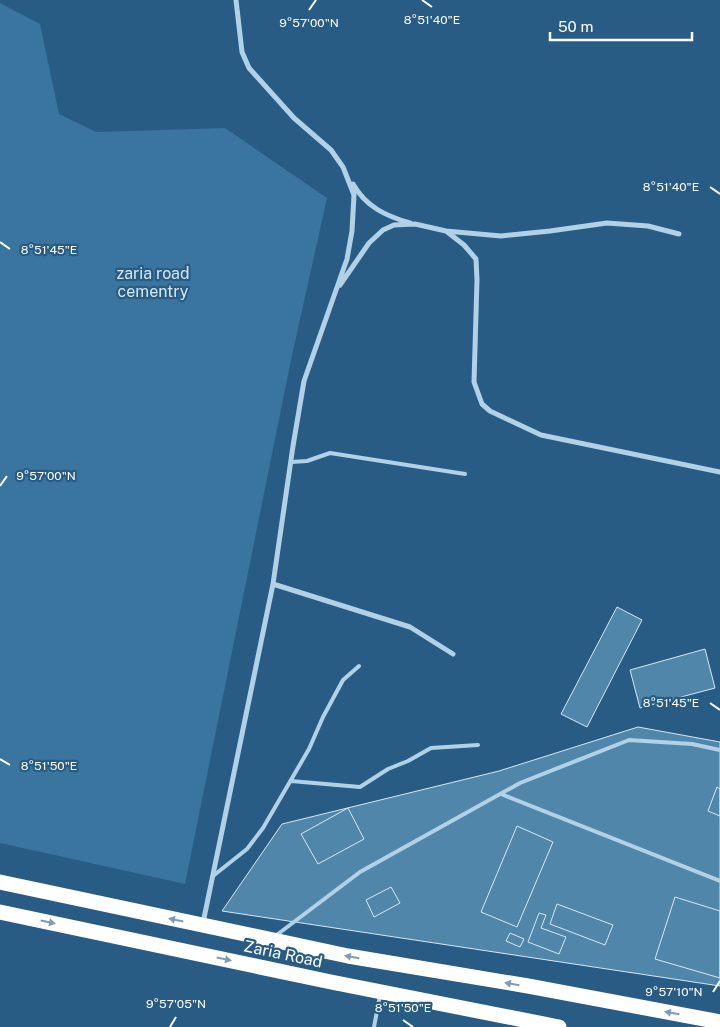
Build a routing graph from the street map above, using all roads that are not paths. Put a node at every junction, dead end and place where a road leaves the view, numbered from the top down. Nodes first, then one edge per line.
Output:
1 (236, 0) edge
2 (343, 167) junction
3 (415, 224) junction
4 (446, 231) junction
5 (679, 234) dead end
6 (336, 292) junction
7 (291, 462) junction
8 (720, 472) edge
9 (465, 474) dead end
10 (273, 584) junction
11 (453, 654) dead end
12 (359, 666) dead end
13 (478, 745) dead end
14 (720, 750) edge
15 (291, 781) junction
16 (501, 794) junction
17 (213, 876) junction
18 (720, 881) edge
19 (0, 882) edge
20 (0, 912) edge
21 (202, 925) junction
22 (270, 939) junction
23 (380, 992) junction
24 (720, 1022) edge
25 (374, 1027) edge
26 (559, 1027) edge

1 - 2 street
2 - 3 street
2 - 6 street
3 - 4 street
3 - 6 street
4 - 5 street
4 - 8 street
6 - 7 street
7 - 9 lane
7 - 10 street
10 - 11 street
10 - 17 street
12 - 15 lane
13 - 15 lane
14 - 16 lane
15 - 17 lane
16 - 18 lane
16 - 22 lane
17 - 21 street
21 -> 19 highway
20 -> 23 highway, Zaria Road
21 - 22 highway
24 -> 22 highway
23 - 25 lane
23 - 26 highway, Zaria Road

